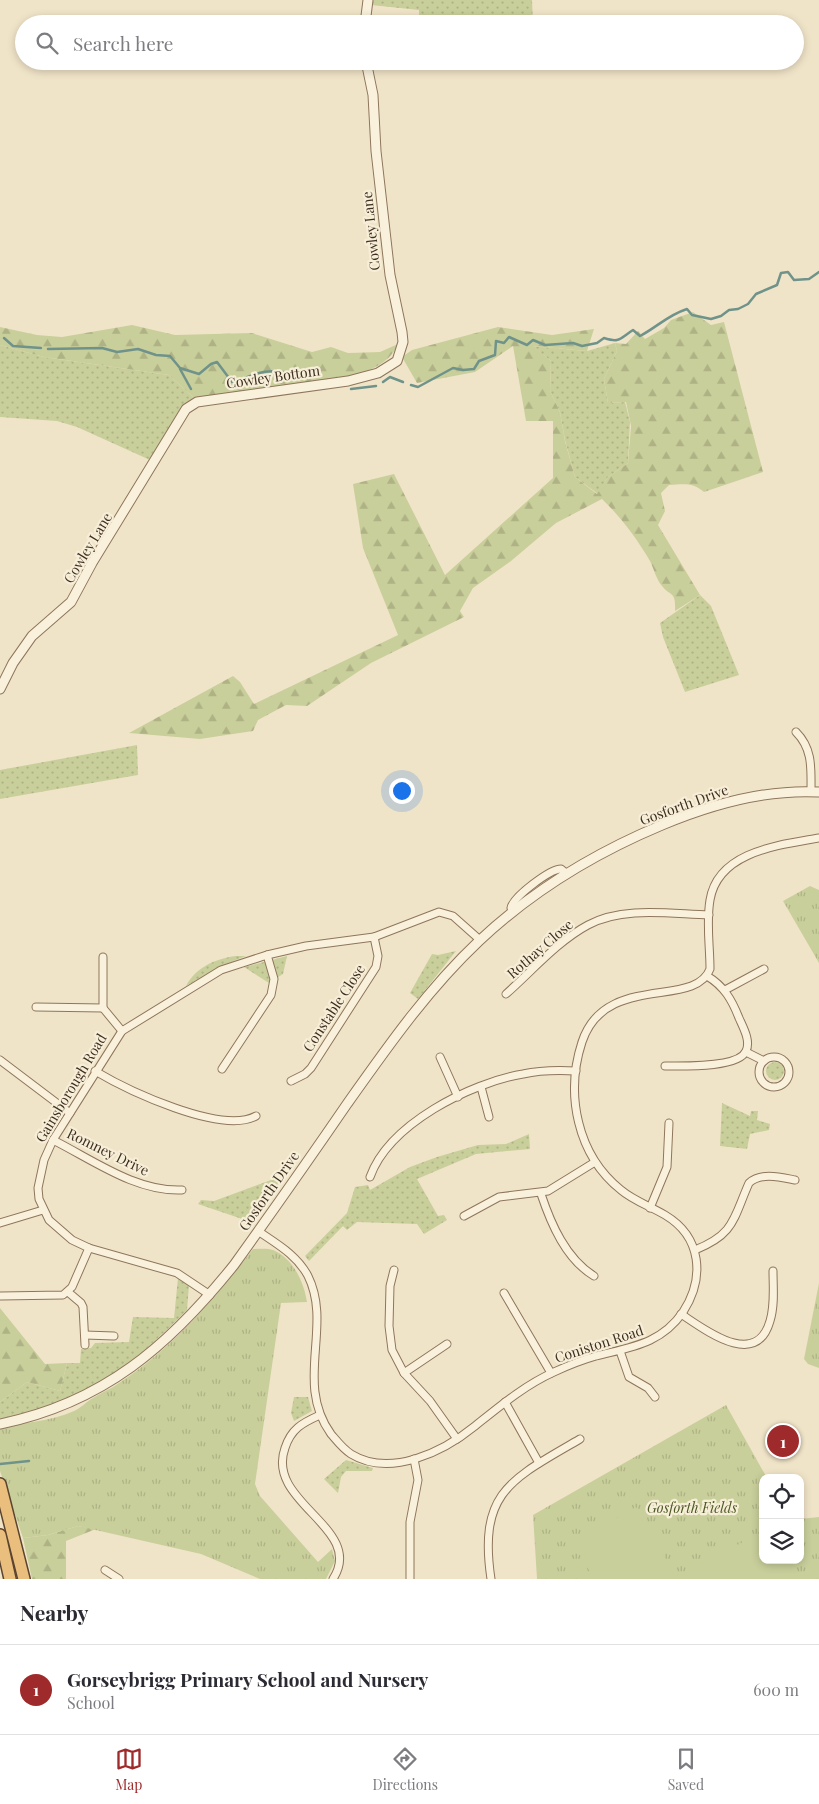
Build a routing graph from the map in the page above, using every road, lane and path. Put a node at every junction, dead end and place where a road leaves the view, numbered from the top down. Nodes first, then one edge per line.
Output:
1 (368, 0) edge
2 (366, 15) edge
3 (368, 70) edge
4 (366, 377) joint
5 (186, 409) joint
6 (0, 689) edge
7 (796, 732) dead end
8 (819, 751) edge
9 (810, 753) junction
10 (815, 792) edge
11 (819, 838) edge
12 (709, 915) junction
13 (374, 937) junction
14 (480, 940) junction
15 (267, 955) junction
16 (103, 957) dead end
17 (764, 968) dead end
18 (707, 976) junction
19 (725, 990) junction
20 (506, 994) dead end
21 (36, 1007) dead end
22 (103, 1008) junction
23 (122, 1030) junction
24 (746, 1052) junction
25 (440, 1056) dead end
26 (0, 1060) edge
27 (764, 1061) junction
28 (665, 1066) dead end
29 (222, 1069) dead end
30 (576, 1070) junction
31 (96, 1071) junction
32 (291, 1081) dead end
33 (481, 1087) junction
34 (458, 1097) junction
35 (70, 1113) junction
36 (256, 1116) dead end
37 (490, 1117) dead end
38 (669, 1123) dead end
39 (54, 1140) junction
40 (595, 1162) junction
41 (370, 1177) dead end
42 (795, 1180) dead end
43 (182, 1190) dead end
44 (541, 1194) junction
45 (650, 1208) junction
46 (43, 1210) junction
47 (464, 1216) dead end
48 (0, 1223) edge
49 (258, 1231) junction
50 (89, 1248) junction
51 (695, 1250) junction
52 (394, 1270) dead end
53 (773, 1271) dead end
54 (594, 1276) dead end
55 (68, 1292) junction
56 (504, 1293) dead end
57 (210, 1295) junction
58 (1, 1296) edge
59 (681, 1314) junction
60 (85, 1336) junction
61 (114, 1336) dead end
62 (447, 1344) dead end
63 (85, 1345) dead end
64 (620, 1351) junction
65 (404, 1373) junction
66 (551, 1373) junction
67 (655, 1397) dead end
68 (505, 1402) junction
69 (320, 1415) junction
70 (0, 1424) edge
71 (457, 1439) junction
72 (580, 1439) dead end
73 (414, 1459) junction
74 (539, 1463) junction
75 (0, 1484) edge
76 (0, 1535) edge
77 (105, 1570) dead end
78 (23, 1574) edge
79 (10, 1577) edge
80 (119, 1579) edge
81 (333, 1579) edge
82 (410, 1579) edge
83 (491, 1579) edge

1 - 2 street
3 - 4 street, Cowley Lane
4 - 5 street, Cowley Bottom
5 - 6 street, Cowley Lane
7 - 9 street
8 - 9 street
9 - 10 street
10 - 14 street, Gosforth Drive
11 - 12 street
12 - 18 street
12 - 20 street, Rothay Close
13 - 14 street, Gainsborough Road
13 - 15 street, Gainsborough Road
13 - 32 street, Constable Close
14 - 49 street, Gosforth Drive
15 - 23 street, Gainsborough Road
15 - 29 street
16 - 22 street
17 - 19 street
18 - 19 street
18 - 30 street, Coniston Road
19 - 24 street
21 - 22 street
22 - 23 street
23 - 31 street, Gainsborough Road
24 - 27 street
24 - 28 street
25 - 34 street
26 - 35 street
27 - 27 street
30 - 33 street
30 - 40 street, Coniston Road
31 - 35 street, Gainsborough Road
31 - 36 street
33 - 34 street
33 - 37 street
34 - 41 street
35 - 39 street, Gainsborough Road
38 - 45 street
39 - 43 street, Romney Drive
39 - 46 street, Gainsborough Road
40 - 44 street
40 - 45 street, Coniston Road
42 - 51 street
44 - 47 street
44 - 54 street
45 - 51 street, Coniston Road
46 - 48 street
46 - 50 street
49 - 57 street, Gosforth Drive
49 - 69 street, Coniston Road
50 - 55 street
50 - 57 street
51 - 59 street, Coniston Road
52 - 65 street
53 - 59 street
55 - 58 street
55 - 60 street
56 - 66 street
57 - 70 street, Gosforth Drive
59 - 64 street, Coniston Road
60 - 61 street
60 - 63 street
62 - 65 street
64 - 66 street, Coniston Road
64 - 67 street
65 - 71 street
66 - 68 street, Coniston Road
68 - 71 street, Coniston Road
68 - 74 street
69 - 73 street, Coniston Road
69 - 81 street
71 - 73 street, Coniston Road
72 - 74 street
73 - 82 street
74 - 83 street
75 - 78 highway
76 - 79 highway
77 - 80 street

